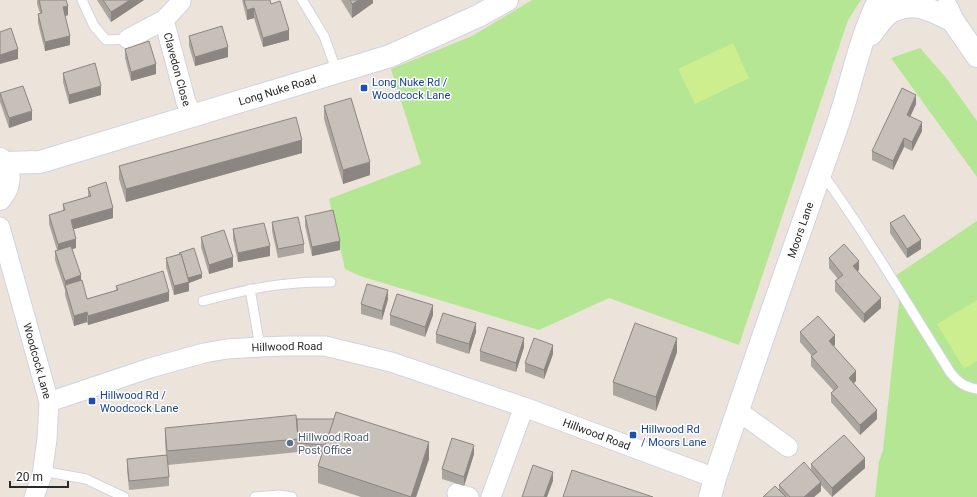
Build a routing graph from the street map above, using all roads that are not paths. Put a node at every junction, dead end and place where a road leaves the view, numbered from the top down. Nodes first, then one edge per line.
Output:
1 (82, 0) edge
2 (302, 0) edge
3 (507, 0) edge
4 (879, 0) edge
5 (944, 0) edge
6 (181, 2) dead end
7 (164, 20) junction
8 (953, 20) junction
9 (128, 39) joint
10 (860, 48) junction
11 (977, 56) edge
12 (337, 72) junction
13 (194, 116) junction
14 (2, 161) edge
15 (40, 162) junction
16 (821, 172) junction
17 (4, 192) edge
18 (0, 227) edge
19 (331, 282) dead end
20 (250, 289) junction
21 (203, 301) dead end
22 (260, 347) junction
23 (977, 389) edge
24 (49, 402) junction
25 (524, 407) junction
26 (738, 411) junction
27 (788, 447) dead end
28 (42, 471) junction
29 (712, 487) edge
30 (34, 497) edge
31 (124, 497) edge
32 (255, 497) edge
33 (292, 497) edge
34 (492, 497) edge

1 - 9 lane
2 - 12 lane
3 - 12 street, Long Nuke Road
4 - 10 street, Moors Lane
5 - 8 street
6 - 7 street, Clavedon Close
7 - 9 street, Clavedon Close
7 - 13 street, Clavedon Close
8 - 10 street, Moors Lane
8 - 11 street
10 - 16 street, Moors Lane
12 - 13 street, Long Nuke Road
13 - 15 street, Long Nuke Road
14 - 15 street, Long Nuke Road
14 - 17 street, Long Nuke Road
15 - 17 street, Long Nuke Road
16 - 23 lane
16 - 26 street, Moors Lane
18 - 24 street, Woodcock Lane
19 - 20 lane
20 - 21 lane
20 - 22 lane
22 - 24 street, Hillwood Road
22 - 25 street, Hillwood Road
24 - 28 street, Woodcock Lane
25 - 29 street, Hillwood Road
25 - 34 street
26 - 27 street
26 - 29 street, Moors Lane
28 - 30 street, Woodcock Lane
28 - 31 lane
32 - 33 lane

